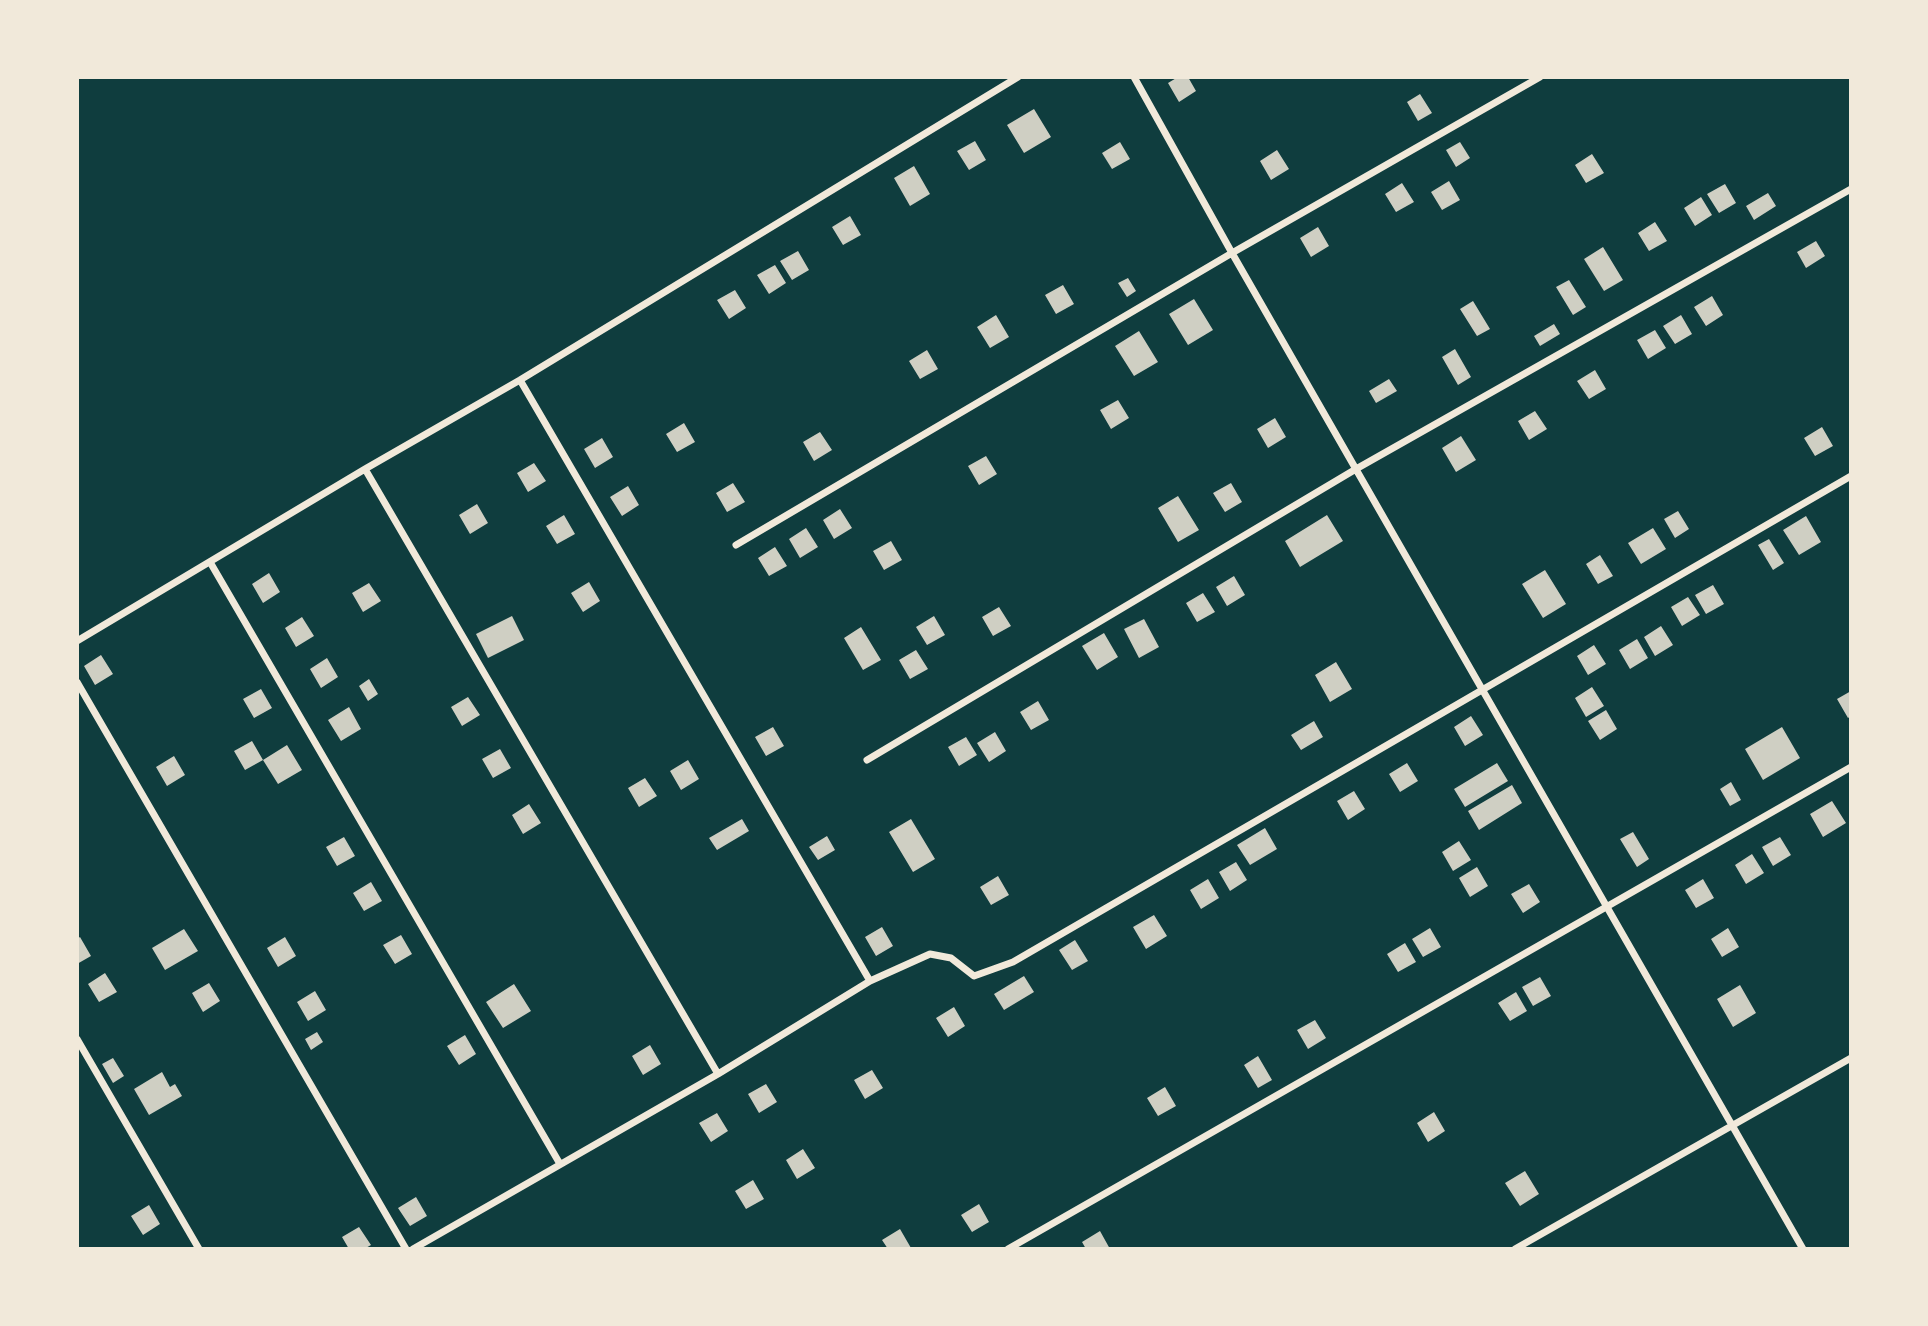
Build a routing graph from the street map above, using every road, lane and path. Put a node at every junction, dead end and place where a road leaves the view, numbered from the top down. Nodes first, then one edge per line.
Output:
1 (1018, 77) edge
2 (1135, 77) edge
3 (1540, 77) edge
4 (1851, 189) edge
5 (1232, 253) junction
6 (520, 380) junction
7 (365, 469) junction
8 (1356, 470) junction
9 (1851, 477) edge
10 (736, 545) dead end
11 (210, 562) junction
12 (77, 641) edge
13 (77, 682) edge
14 (1481, 689) junction
15 (867, 760) dead end
16 (1851, 767) edge
17 (1607, 907) junction
18 (870, 981) junction
19 (77, 1039) edge
20 (1851, 1058) edge
21 (718, 1074) junction
22 (1732, 1126) junction
23 (560, 1164) junction
24 (199, 1249) edge
25 (406, 1249) edge
26 (413, 1249) edge
27 (1008, 1249) edge
28 (1515, 1249) edge
29 (1802, 1249) edge

1 - 6 street
2 - 5 street
3 - 5 street
4 - 8 street
5 - 8 street
5 - 10 street
6 - 7 street
6 - 18 street
7 - 11 street
7 - 21 street
8 - 14 street
8 - 15 street
9 - 14 street
11 - 12 street
11 - 23 street
13 - 25 street
14 - 17 street
14 - 18 street
16 - 17 street
17 - 22 street
17 - 27 street
18 - 21 street
19 - 24 street
20 - 22 street
21 - 23 street
22 - 28 street
22 - 29 street
23 - 26 street

